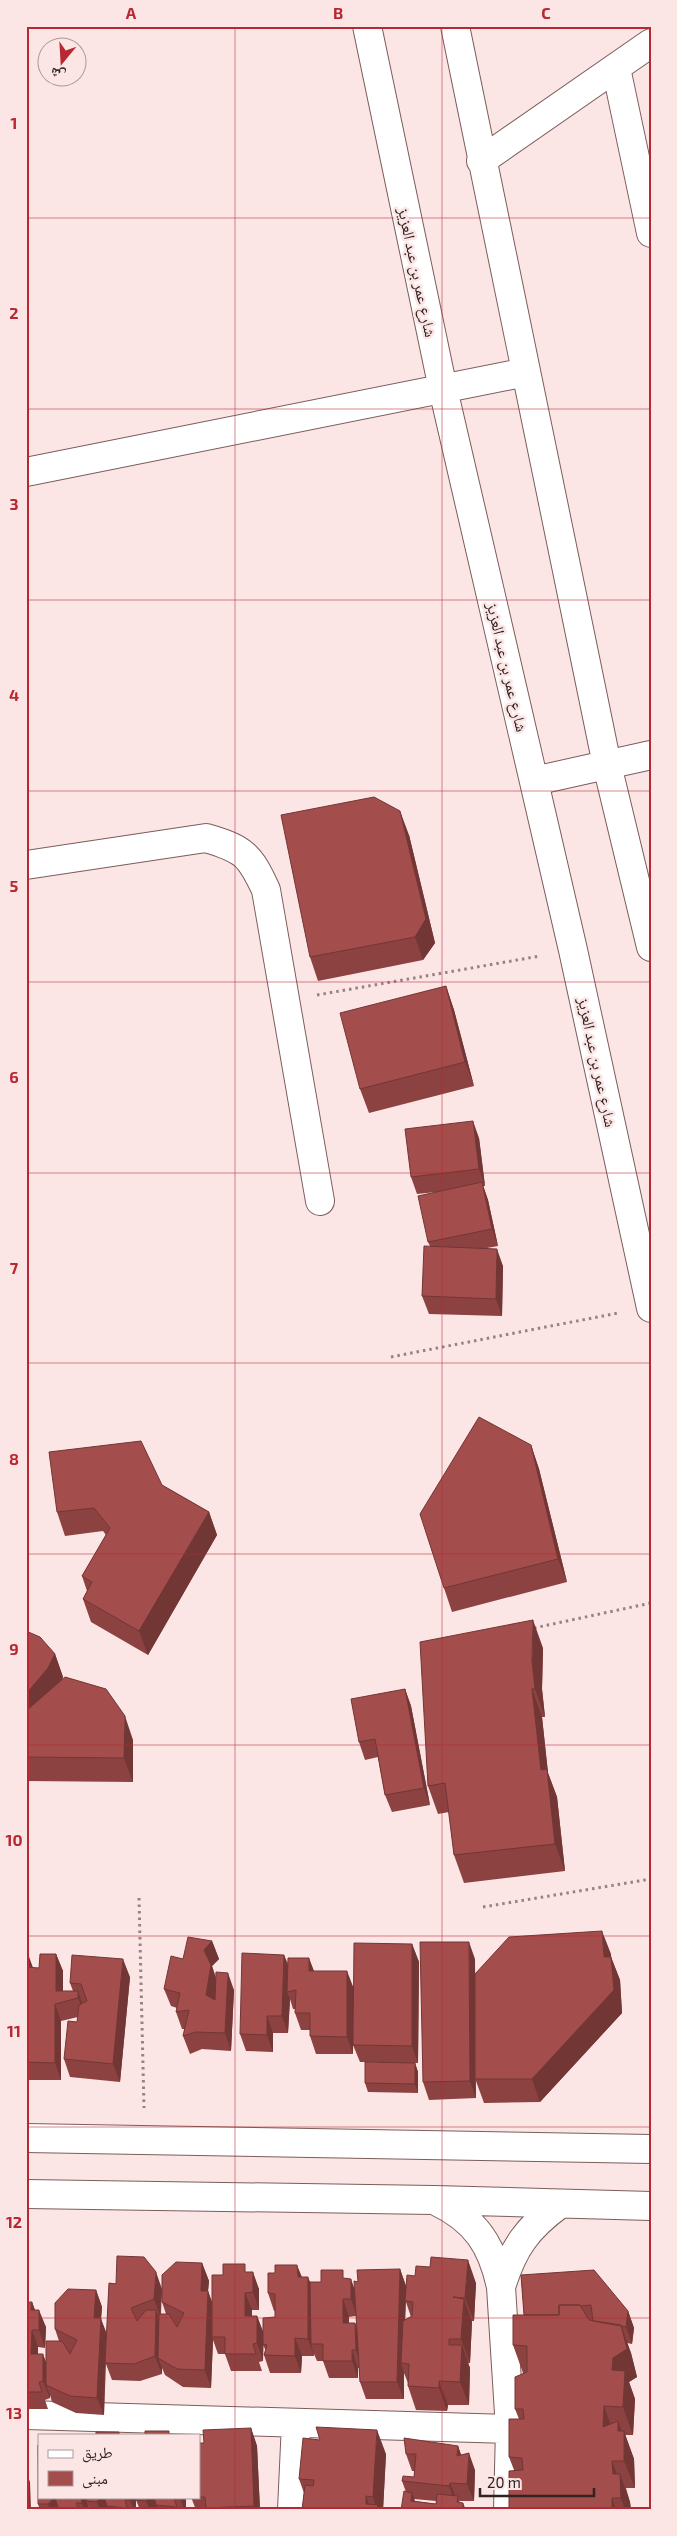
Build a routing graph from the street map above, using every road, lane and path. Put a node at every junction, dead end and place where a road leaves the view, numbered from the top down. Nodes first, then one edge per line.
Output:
1 (367, 26) edge
2 (455, 26) edge
3 (651, 43) edge
4 (616, 68) junction
5 (481, 162) junction
6 (651, 233) edge
7 (526, 372) junction
8 (443, 389) junction
9 (26, 472) edge
10 (651, 755) edge
11 (607, 765) junction
12 (534, 781) junction
13 (26, 865) edge
14 (651, 947) edge
15 (574, 950) junction
16 (285, 1001) junction
17 (320, 1201) dead end
18 (651, 1307) edge
19 (391, 1358) dead end
20 (651, 1603) edge
21 (528, 1629) edge
22 (651, 1879) edge
23 (139, 1898) dead end
24 (483, 1907) dead end
25 (26, 2138) edge
26 (145, 2140) junction
27 (651, 2149) edge
28 (26, 2194) edge
29 (434, 2200) junction
30 (560, 2204) junction
31 (651, 2206) edge
32 (501, 2287) junction
33 (26, 2415) edge
34 (296, 2423) junction
35 (510, 2429) junction
36 (292, 2510) edge
37 (508, 2510) edge

1 - 8 street, شارع عمر بن عبد العزيز
2 - 5 street
3 - 4 street
4 - 5 street
4 - 6 street
5 - 7 street
7 - 8 street
7 - 11 street
8 - 9 street
8 - 12 street, شارع عمر بن عبد العزيز
10 - 11 street
11 - 12 street
11 - 14 street
12 - 15 street, شارع عمر بن عبد العزيز
13 - 16 street
15 - 16 path
15 - 18 street, شارع عمر بن عبد العزيز
16 - 17 street
18 - 19 path
20 - 21 path
22 - 24 path
23 - 26 path
25 - 26 street
26 - 27 street
28 - 29 street
29 - 30 street
29 - 32 street
30 - 31 street
30 - 32 street
32 - 35 street
33 - 34 street
34 - 35 street
34 - 36 street
35 - 37 street

